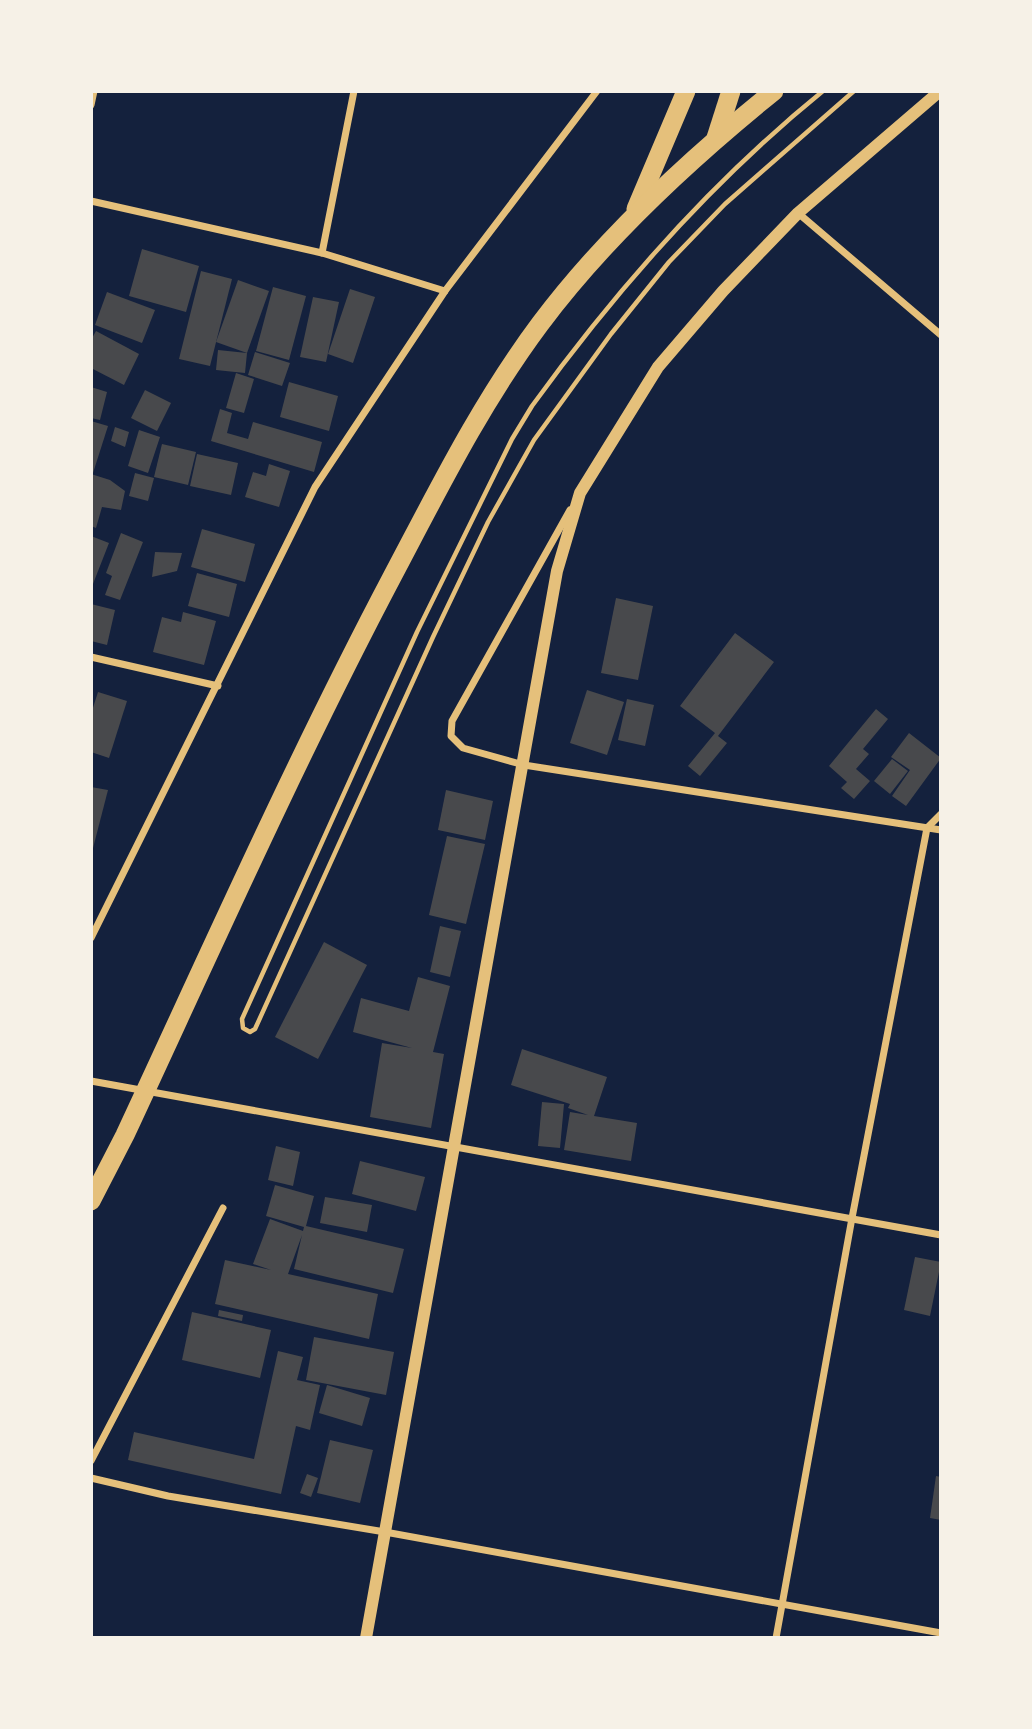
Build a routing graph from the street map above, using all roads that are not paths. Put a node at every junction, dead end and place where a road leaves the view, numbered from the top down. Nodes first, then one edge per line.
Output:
1 (94, 91) edge
2 (354, 91) edge
3 (597, 91) edge
4 (686, 91) edge
5 (731, 91) edge
6 (774, 91) edge
7 (940, 91) edge
8 (91, 105) edge
9 (716, 138) junction
10 (91, 201) edge
11 (798, 213) junction
12 (632, 218) junction
13 (322, 253) junction
14 (445, 291) junction
15 (941, 335) edge
16 (580, 493) junction
17 (91, 657) edge
18 (218, 686) junction
19 (524, 765) junction
20 (941, 814) edge
21 (927, 828) junction
22 (941, 830) edge
23 (91, 938) edge
24 (91, 1081) edge
25 (453, 1145) junction
26 (91, 1201) edge
27 (223, 1208) dead end
28 (852, 1218) junction
29 (941, 1235) edge
30 (91, 1461) edge
31 (91, 1478) edge
32 (385, 1532) junction
33 (782, 1605) junction
34 (941, 1633) edge
35 (366, 1638) edge
36 (776, 1638) edge

1 - 8 street
2 - 13 street
3 - 14 street
4 - 12 highway
5 - 9 highway
6 - 9 highway
7 - 11 street
9 - 12 highway
10 - 13 street
11 - 15 street
11 - 16 street
12 - 26 highway
13 - 14 street
14 - 18 street
16 - 19 street
16 - 19 street
17 - 18 street
18 - 23 street
19 - 21 street
19 - 25 street
20 - 21 street
21 - 22 street
21 - 28 street
24 - 25 street
25 - 28 street
25 - 32 street
27 - 30 street
28 - 29 street
28 - 33 street
31 - 32 street
32 - 33 street
32 - 35 street
33 - 34 street
33 - 36 street

